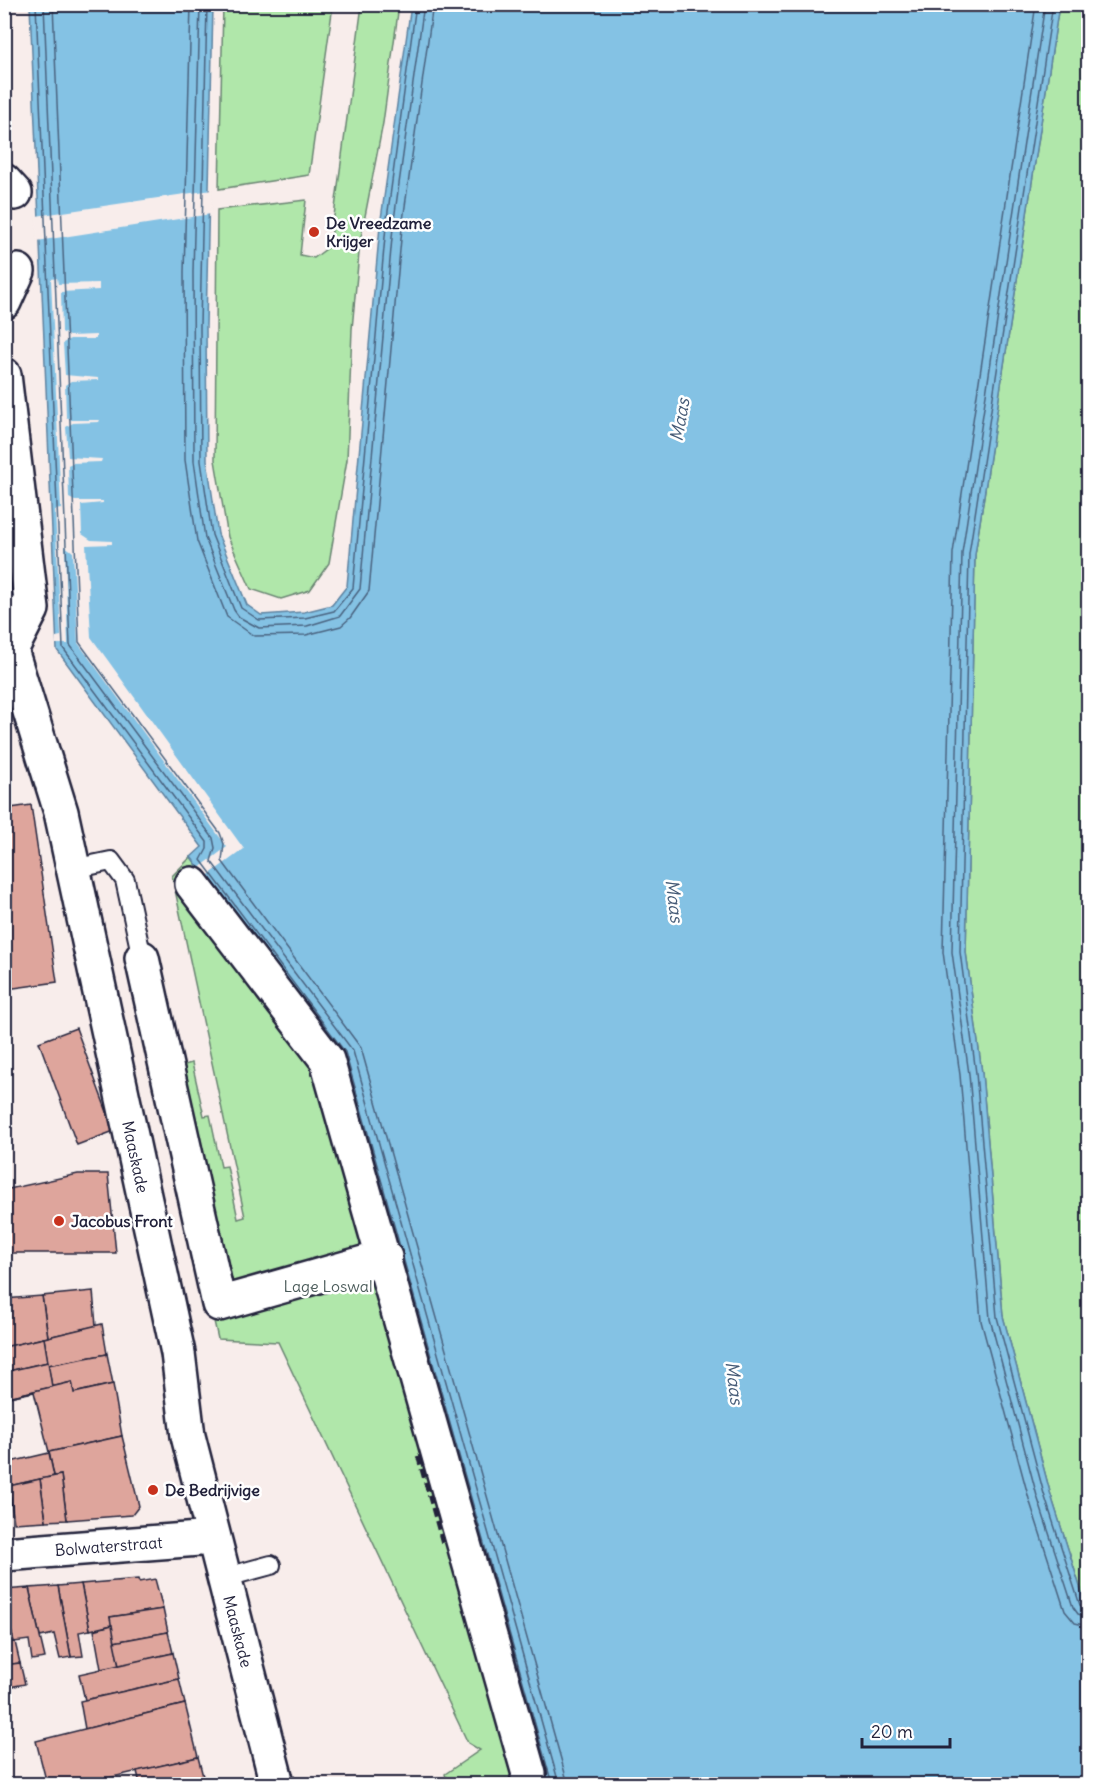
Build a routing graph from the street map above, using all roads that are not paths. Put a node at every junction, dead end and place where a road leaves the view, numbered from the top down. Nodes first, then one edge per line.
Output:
1 (18, 271) dead end
2 (4, 302) edge
3 (4, 375) edge
4 (27, 600) edge
5 (8, 650) edge
6 (73, 869) junction
7 (192, 884) dead end
8 (142, 958) joint
9 (385, 1257) junction
10 (212, 1538) junction
11 (4, 1554) edge
12 (271, 1565) dead end
13 (223, 1578) junction
14 (278, 1781) edge
15 (527, 1785) edge

1 - 2 street
3 - 4 street
4 - 5 street
5 - 6 street, Maaskade
6 - 8 lane
6 - 10 street, Maaskade
7 - 9 street
8 - 9 street
9 - 15 street
10 - 11 street, Bolwaterstraat
10 - 13 street, Maaskade
12 - 13 lane
13 - 14 street, Maaskade

